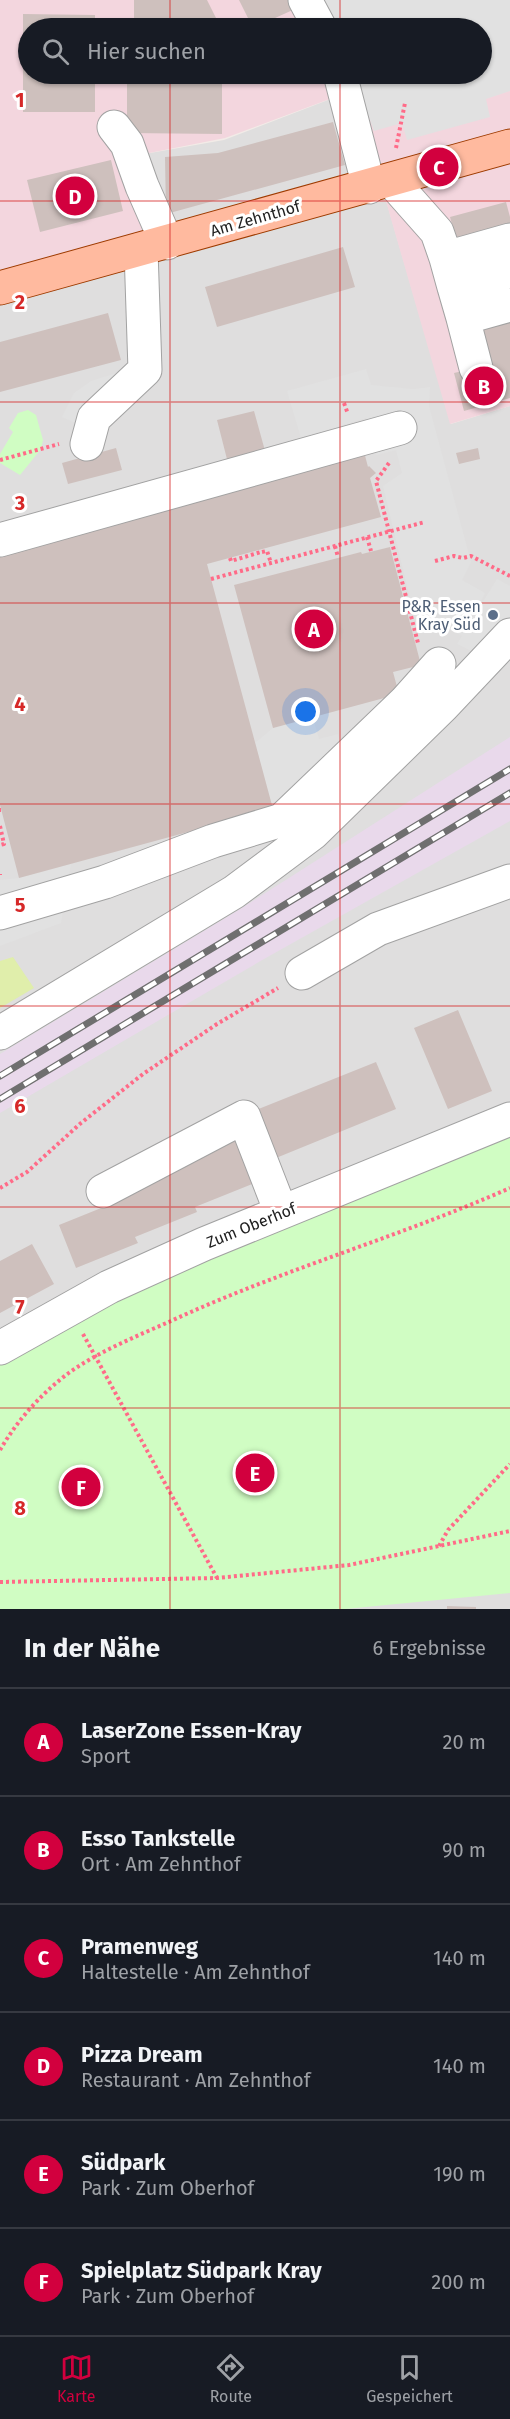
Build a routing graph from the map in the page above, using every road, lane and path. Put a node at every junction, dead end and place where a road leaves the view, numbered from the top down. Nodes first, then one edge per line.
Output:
1 (306, 0) edge
2 (315, 18) edge
3 (344, 84) edge
4 (405, 103) dead end
5 (114, 127) dead end
6 (510, 146) edge
7 (383, 183) junction
8 (510, 240) edge
9 (154, 247) junction
10 (510, 271) edge
11 (450, 272) junction
12 (0, 288) edge
13 (510, 305) edge
14 (463, 318) junction
15 (476, 368) dead end
16 (400, 428) dead end
17 (88, 441) joint
18 (0, 460) edge
19 (389, 464) dead end
20 (424, 522) dead end
21 (389, 532) junction
22 (367, 537) junction
23 (0, 540) edge
24 (335, 546) junction
25 (371, 551) dead end
26 (338, 557) dead end
27 (230, 558) dead end
28 (435, 561) dead end
29 (271, 563) junction
30 (510, 576) edge
31 (211, 579) dead end
32 (510, 635) edge
33 (429, 654) joint
34 (2, 824) edge
35 (0, 845) edge
36 (510, 881) edge
37 (0, 913) edge
38 (302, 973) joint
39 (0, 1033) edge
40 (510, 1119) edge
41 (0, 1188) edge
42 (510, 1188) edge
43 (104, 1191) dead end
44 (281, 1212) junction
45 (0, 1348) edge
46 (96, 1358) junction
47 (0, 1450) edge
48 (510, 1464) edge
49 (510, 1531) edge
50 (438, 1547) junction
51 (217, 1578) junction
52 (0, 1582) edge

1 - 2 street
3 - 7 street
4 - 7 path
5 - 9 street
6 - 7 main road, Am Zehnthof
7 - 9 main road, Am Zehnthof
7 - 11 street
8 - 11 street
9 - 12 main road, Am Zehnthof
9 - 17 street
10 - 11 street
11 - 14 street
13 - 14 street
14 - 15 street
16 - 23 street
17 - 18 path
19 - 21 path
20 - 21 path
21 - 22 path
21 - 33 path
22 - 24 path
22 - 25 path
24 - 26 path
24 - 29 path
27 - 29 path
28 - 30 path
29 - 31 path
32 - 39 street
33 - 37 street
34 - 35 path
36 - 38 street
38 - 41 path
40 - 44 street, Zum Oberhof
42 - 46 path
43 - 44 street
44 - 45 street, Zum Oberhof
46 - 47 path
46 - 51 path
48 - 50 path
49 - 50 path
50 - 51 path
51 - 52 path

